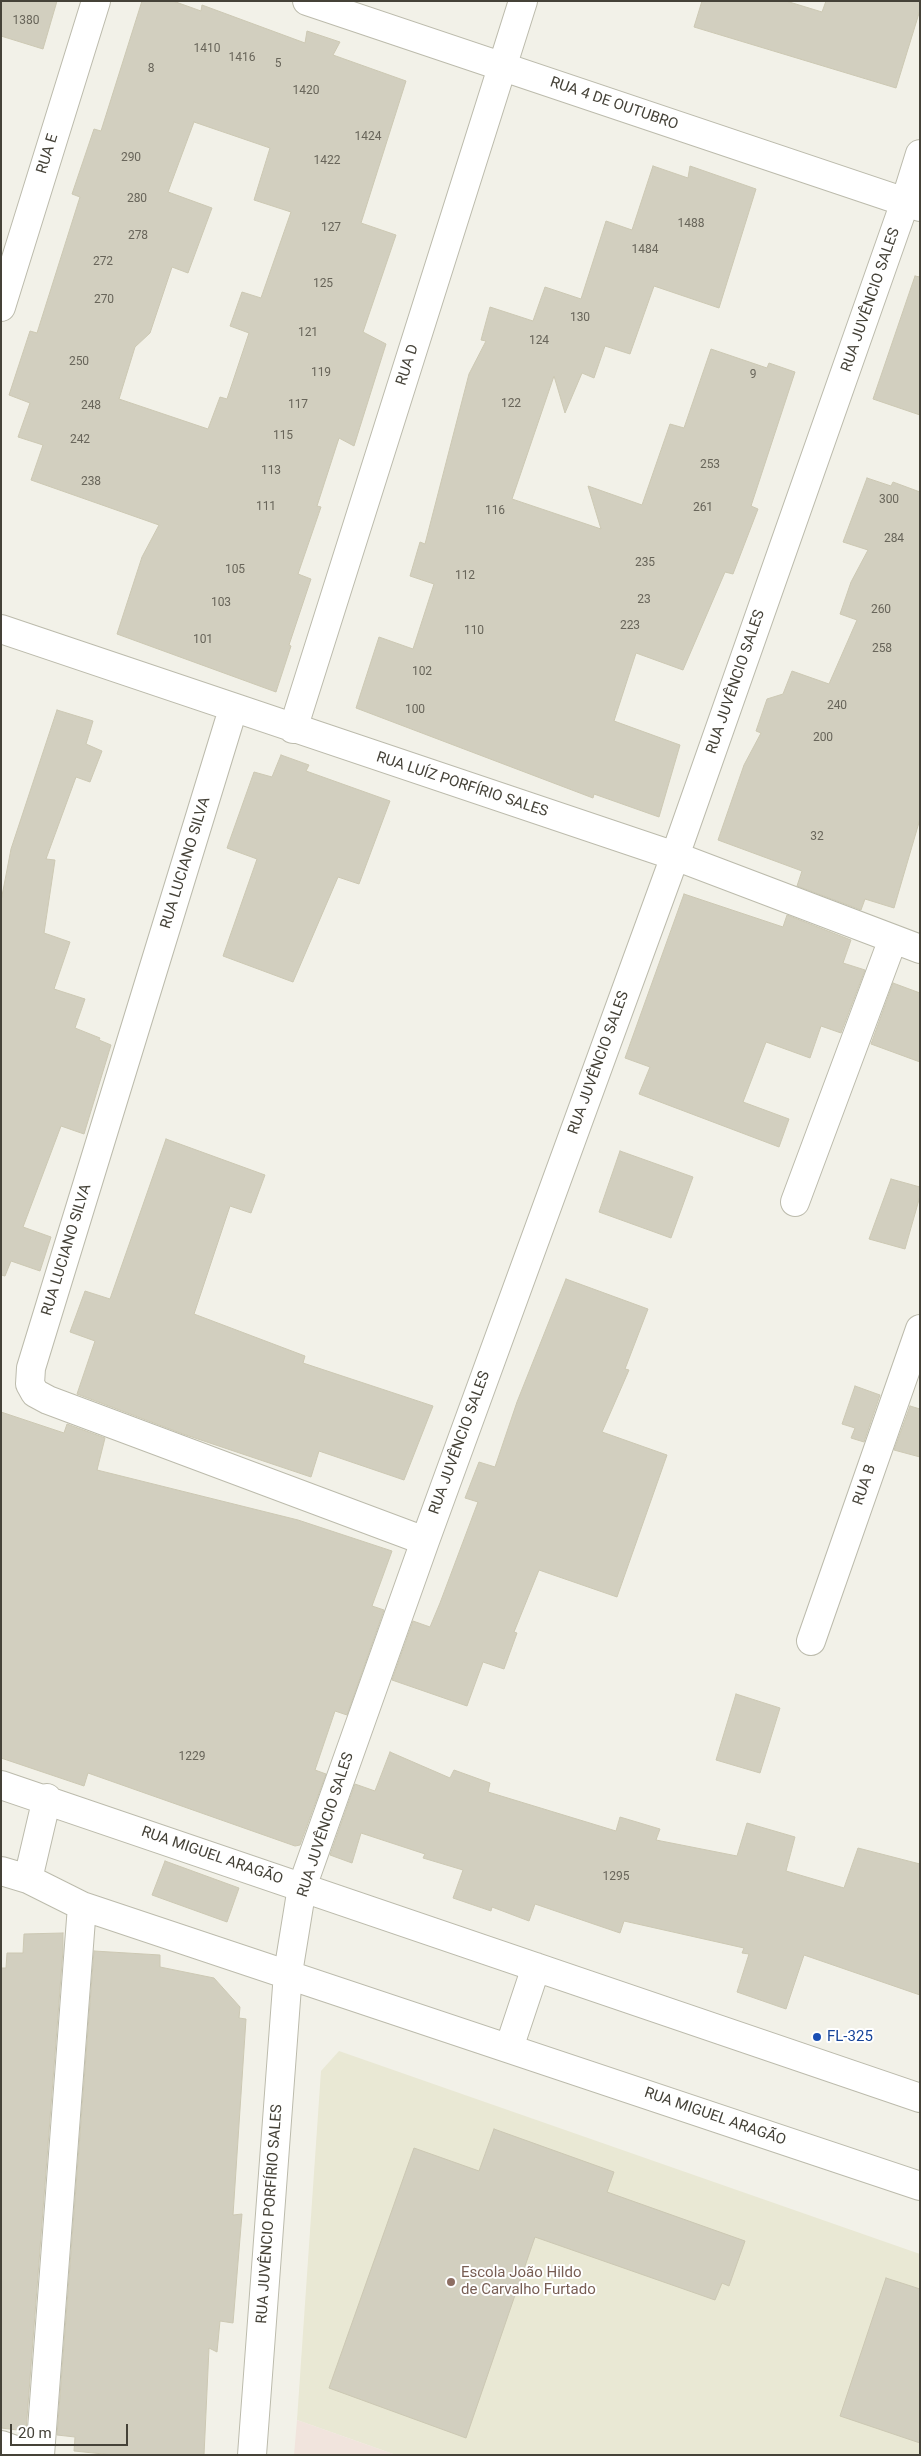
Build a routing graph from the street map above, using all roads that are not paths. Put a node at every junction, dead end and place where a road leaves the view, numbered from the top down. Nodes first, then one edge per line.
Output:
1 (96, 1) edge
2 (308, 1) edge
3 (523, 1) edge
4 (502, 67) junction
5 (920, 154) edge
6 (912, 205) edge
7 (1, 306) edge
8 (1, 629) edge
9 (233, 709) junction
10 (293, 729) junction
11 (675, 856) junction
12 (893, 939) junction
13 (920, 949) edge
14 (795, 1202) dead end
15 (920, 1329) edge
16 (425, 1541) junction
17 (811, 1641) dead end
18 (1, 1785) edge
19 (47, 1798) junction
20 (1, 1871) edge
21 (28, 1879) junction
22 (302, 1887) junction
23 (82, 1906) junction
24 (536, 1967) junction
25 (288, 1973) junction
26 (509, 2048) junction
27 (920, 2098) edge
28 (920, 2186) edge
29 (1, 2445) edge
30 (30, 2455) edge
31 (40, 2455) edge
32 (252, 2455) edge

1 - 7 street, RUA E
2 - 4 street, RUA 4 DE OUTUBRO
3 - 4 street, RUA D
4 - 6 street, RUA 4 DE OUTUBRO
4 - 10 street, RUA D
5 - 6 street, RUA JUVÊNCIO SALES
6 - 11 street, RUA JUVÊNCIO SALES
8 - 9 street, RUA LUÍZ PORFÍRIO SALES
9 - 10 street, RUA LUÍZ PORFÍRIO SALES
9 - 16 street, RUA LUCIANO SILVA
10 - 11 street, RUA LUÍZ PORFÍRIO SALES
11 - 12 street, RUA LUÍZ PORFÍRIO SALES
11 - 16 street, RUA JUVÊNCIO SALES
12 - 13 street, RUA LUÍZ PORFÍRIO SALES
12 - 14 street
15 - 17 street, RUA B
16 - 22 street, RUA JUVÊNCIO SALES
18 - 19 street, RUA MIGUEL ARAGÃO
19 - 21 street
19 - 22 street, RUA MIGUEL ARAGÃO
20 - 21 street, RUA MIGUEL ARAGÃO
21 - 23 street, RUA MIGUEL ARAGÃO
22 - 24 street, RUA MIGUEL ARAGÃO
22 - 25 street, RUA JUVÊNCIO SALES
23 - 25 street, RUA MIGUEL ARAGÃO
23 - 31 street
24 - 26 street
24 - 27 street, RUA MIGUEL ARAGÃO
25 - 26 street, RUA MIGUEL ARAGÃO
25 - 32 street, RUA JUVÊNCIO PORFÍRIO SALES
26 - 28 street, RUA MIGUEL ARAGÃO
29 - 30 street

